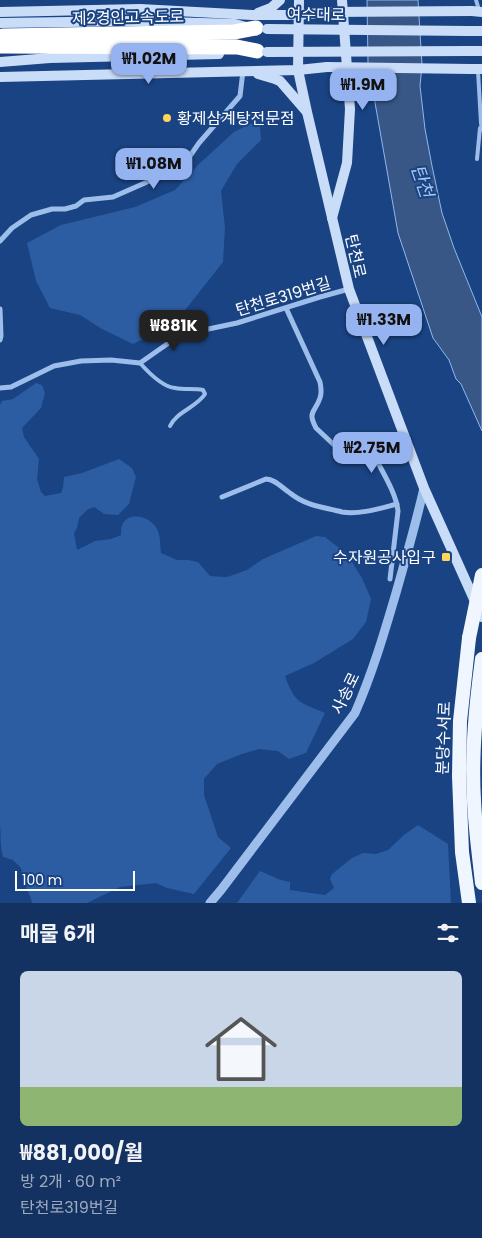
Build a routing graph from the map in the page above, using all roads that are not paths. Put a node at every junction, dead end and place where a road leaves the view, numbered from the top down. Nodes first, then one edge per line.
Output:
1 (280, 0) edge
2 (299, 0) edge
3 (342, 0) edge
4 (476, 0) edge
5 (0, 12) edge
6 (478, 12) edge
7 (298, 15) junction
8 (0, 23) edge
9 (258, 24) junction
10 (482, 31) edge
11 (0, 36) edge
12 (0, 46) edge
13 (482, 51) edge
14 (262, 52) junction
15 (0, 62) edge
16 (477, 69) edge
17 (298, 70) junction
18 (243, 71) junction
19 (0, 77) edge
20 (307, 112) junction
21 (480, 123) junction
22 (482, 130) edge
23 (477, 159) dead end
24 (332, 219) junction
25 (0, 240) edge
26 (349, 289) junction
27 (286, 308) junction
28 (0, 309) edge
29 (0, 340) edge
30 (140, 363) junction
31 (0, 388) edge
32 (170, 426) dead end
33 (424, 488) junction
34 (222, 497) dead end
35 (397, 504) junction
36 (482, 575) edge
37 (390, 579) dead end
38 (482, 617) edge
39 (482, 660) edge
40 (482, 883) edge
41 (210, 903) edge
42 (469, 903) edge

1 - 9 main road
2 - 7 main road, 탄천로
3 - 24 main road
4 - 6 lane
5 - 9 main road
6 - 7 main road, bridge
7 - 9 main road
7 - 17 main road, 탄천로
8 - 9 main road, 여수대로
9 - 10 main road, 여수대로, bridge
9 - 11 highway, 제2경인고속도로
12 - 14 highway, 제2경인고속도로
13 - 14 main road, bridge
14 - 15 main road
16 - 17 main road, bridge
16 - 21 lane
17 - 18 main road
17 - 20 main road, 탄천로
18 - 19 main road
18 - 20 main road
18 - 25 street
20 - 24 main road, 탄천로
21 - 22 lane
21 - 23 lane
24 - 26 main road, 탄천로
26 - 27 street, 탄천로319번길
26 - 33 main road, 탄천로
27 - 30 street, 탄천로319번길
27 - 35 street
28 - 29 street
30 - 31 street
30 - 32 lane
33 - 38 main road, 탄천로
33 - 41 street, 사송로
34 - 35 street
35 - 37 street
36 - 42 highway, 분당수서로, bridge
39 - 40 highway, 분당수서로

